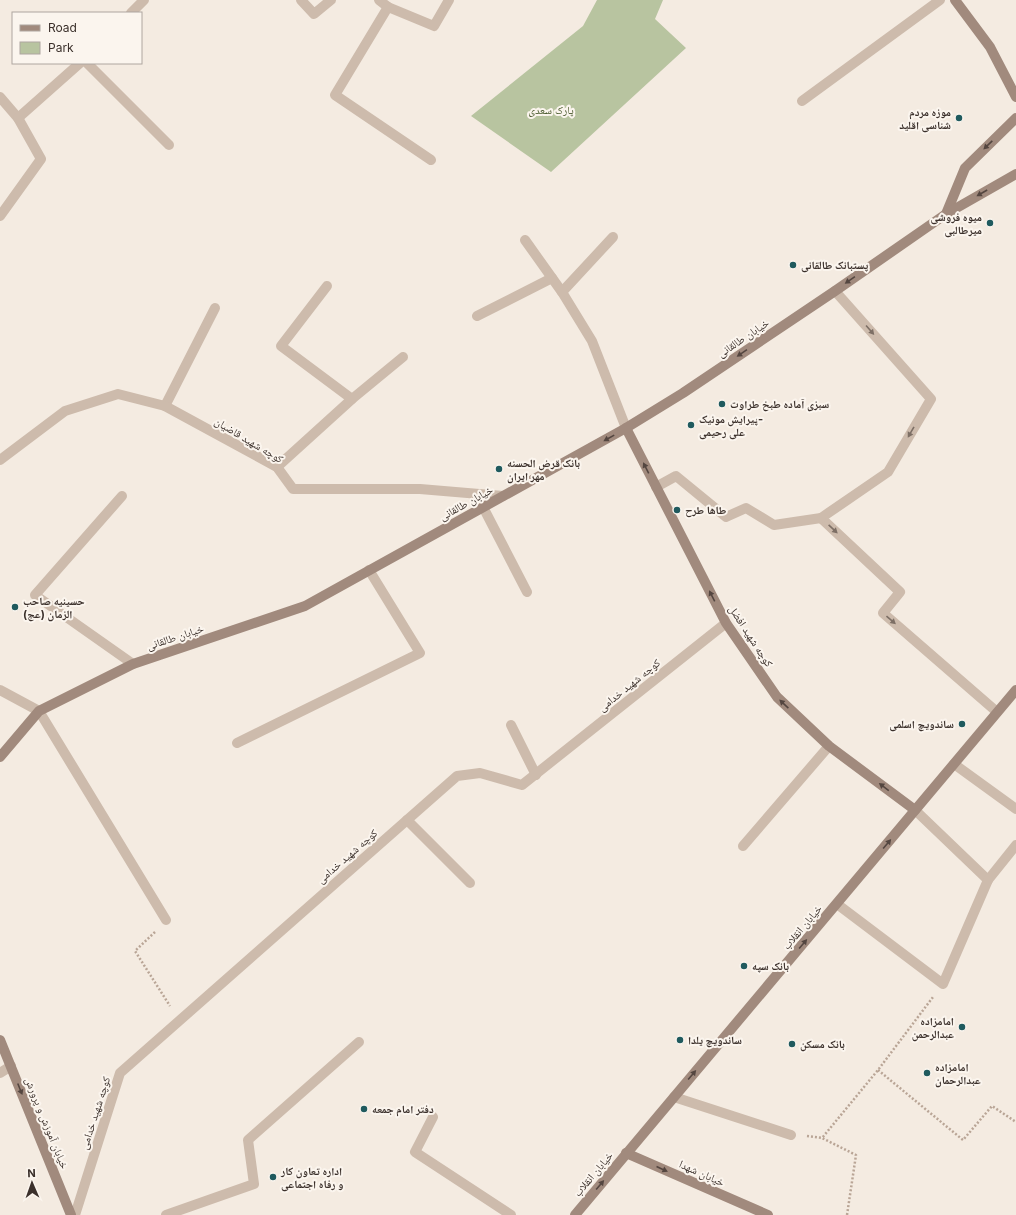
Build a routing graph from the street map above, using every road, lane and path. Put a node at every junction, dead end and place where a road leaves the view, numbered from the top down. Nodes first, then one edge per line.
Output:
1 (144, 0) edge
2 (301, 0) edge
3 (332, 0) edge
4 (379, 0) edge
5 (448, 0) edge
6 (940, 0) edge
7 (955, 0) edge
8 (388, 7) junction
9 (132, 12) edge
10 (79, 64) edge
11 (88, 64) edge
12 (0, 97) edge
13 (1016, 97) edge
14 (802, 101) dead end
15 (18, 118) junction
16 (1016, 118) edge
17 (168, 145) dead end
18 (431, 160) dead end
19 (1016, 174) edge
20 (946, 214) junction
21 (0, 216) edge
22 (613, 237) dead end
23 (525, 240) dead end
24 (552, 278) junction
25 (327, 286) dead end
26 (835, 291) junction
27 (562, 292) junction
28 (215, 308) dead end
29 (477, 316) dead end
30 (403, 357) dead end
31 (352, 398) junction
32 (165, 406) junction
33 (626, 428) junction
34 (0, 460) edge
35 (277, 468) junction
36 (656, 487) junction
37 (122, 496) dead end
38 (503, 496) junction
39 (483, 507) junction
40 (821, 518) junction
41 (369, 570) junction
42 (527, 592) dead end
43 (726, 623) junction
44 (132, 664) junction
45 (0, 690) edge
46 (1016, 690) edge
47 (39, 711) junction
48 (997, 712) junction
49 (511, 725) dead end
50 (237, 743) dead end
51 (829, 746) junction
52 (0, 757) edge
53 (954, 764) junction
54 (536, 775) junction
55 (1016, 809) edge
56 (915, 810) junction
57 (406, 820) junction
58 (1016, 845) edge
59 (743, 846) dead end
60 (988, 880) junction
61 (470, 882) dead end
62 (837, 904) junction
63 (166, 920) joint
64 (943, 984) junction
65 (179, 1020) junction
66 (0, 1040) edge
67 (359, 1042) dead end
68 (11, 1066) junction
69 (878, 1070) junction
70 (0, 1073) edge
71 (674, 1097) junction
72 (433, 1117) dead end
73 (1016, 1122) edge
74 (790, 1135) dead end
75 (626, 1154) junction
76 (72, 1215) edge
77 (75, 1215) edge
78 (166, 1215) edge
79 (511, 1215) edge
80 (574, 1215) edge
81 (768, 1215) edge
82 (847, 1215) edge

1 - 9 street
2 - 3 street
4 - 8 street
5 - 8 street
6 - 14 street
7 - 13 main road
8 - 18 street
10 - 15 street
11 - 17 street
12 - 15 street
15 - 21 street
16 -> 20 main road
19 -> 20 main road, خیابان طالقانی
20 -> 26 main road, خیابان طالقانی
22 - 27 street
23 - 24 street
24 - 27 street
24 - 29 street
25 - 31 street
26 -> 33 main road, خیابان طالقانی
26 -> 40 street
27 - 33 street
28 - 32 street
30 - 31 street
31 - 35 street
32 - 34 street, کوچه شهید قاضیان
32 - 35 street, کوچه شهید قاضیان
36 -> 33 main road, کوچه شهید افضل
33 -> 38 main road, خیابان طالقانی
35 - 38 street, کوچه شهید قاضیان
36 - 40 street
43 -> 36 main road, کوچه شهید افضل
37 - 44 street
38 - 39 main road, خیابان طالقانی
39 - 41 main road, خیابان طالقانی
39 - 42 street
40 -> 48 street
41 - 44 main road, خیابان طالقانی
41 - 50 street
51 -> 43 main road, کوچه شهید افضل
43 - 54 street, کوچه شهید خدامی
44 - 47 main road, خیابان طالقانی
45 - 47 street
46 - 48 main road, خیابان انقلاب
47 - 52 main road, خیابان طالقانی
47 - 63 street
48 - 53 main road, خیابان انقلاب
49 - 54 street
56 -> 51 main road, کوچه شهید افضل
51 - 59 street
53 - 55 street
53 - 56 main road, خیابان انقلاب
54 - 57 street, کوچه شهید خدامی
56 - 60 street
62 -> 56 main road, خیابان انقلاب
57 - 61 street
57 - 65 street, کوچه شهید خدامی
58 - 60 street
60 - 64 street
62 - 64 street
71 -> 62 main road, خیابان انقلاب
63 - 65 path
64 - 69 path
65 - 77 street, کوچه شهید خدامی
66 - 68 main road, خیابان آموزش و پرورش
67 - 78 street
68 - 70 street
68 -> 76 main road, خیابان آموزش و پرورش
69 - 73 path
69 - 82 path
71 - 74 street
71 - 75 main road, خیابان انقلاب
72 - 79 street
80 -> 75 main road, خیابان انقلاب
75 -> 81 main road, خیابان شهدا

